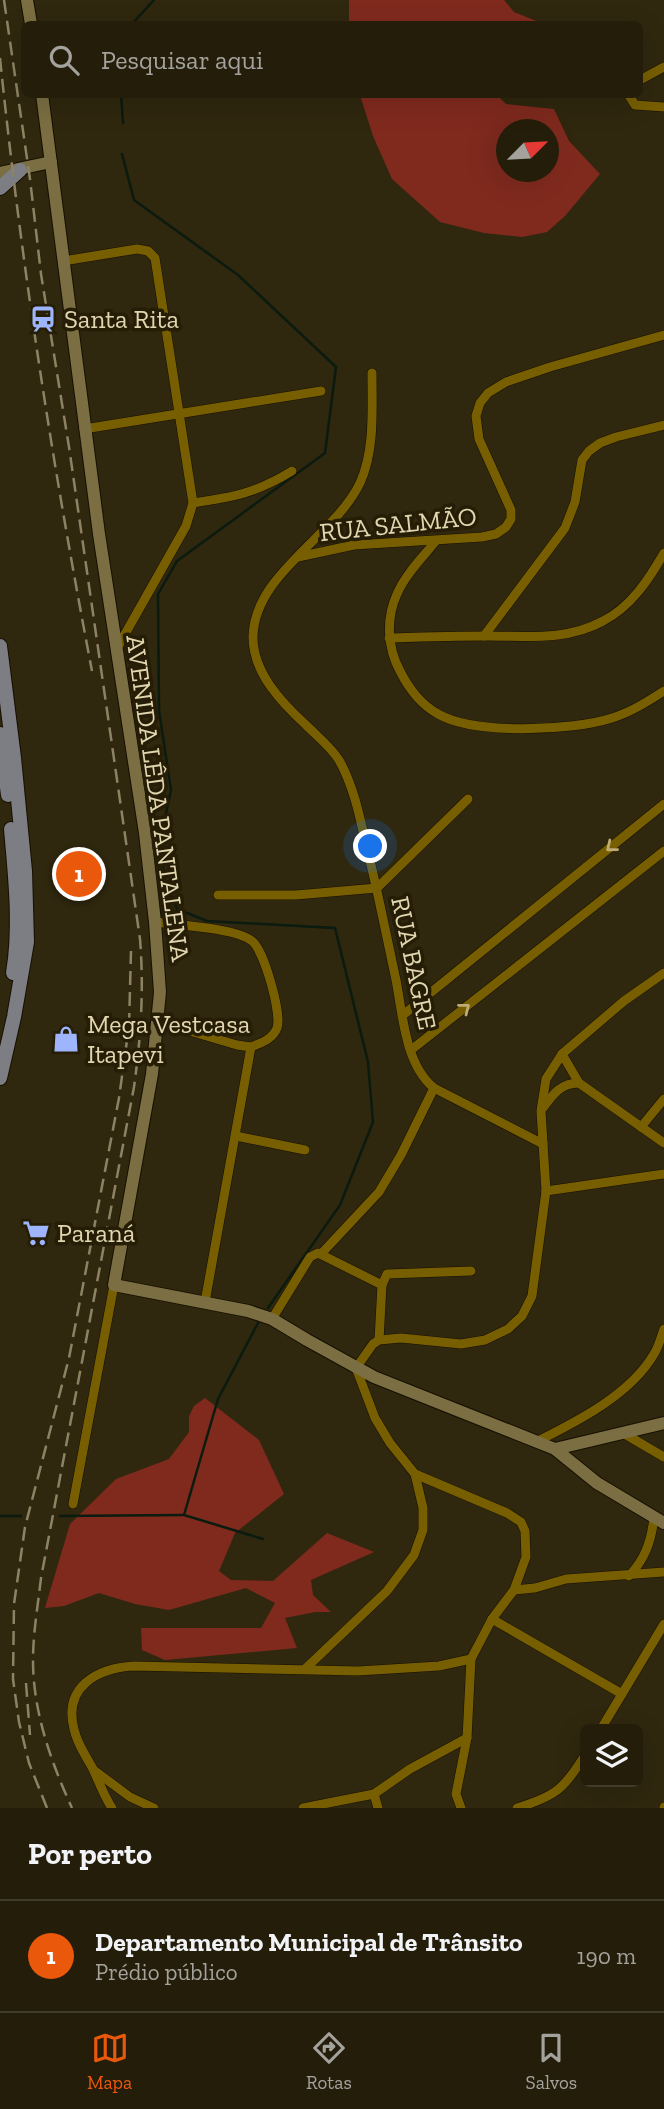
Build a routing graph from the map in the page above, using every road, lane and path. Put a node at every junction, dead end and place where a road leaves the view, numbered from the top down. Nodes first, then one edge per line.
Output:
1 (27, 0) edge
2 (31, 21) edge
3 (664, 67) edge
4 (643, 78) edge
5 (43, 98) edge
6 (631, 98) edge
7 (664, 107) edge
8 (0, 162) edge
9 (51, 162) junction
10 (22, 169) junction
11 (0, 173) edge
12 (0, 188) edge
13 (63, 261) junction
14 (664, 335) edge
15 (372, 373) dead end
16 (321, 391) dead end
17 (177, 413) junction
18 (664, 425) edge
19 (84, 429) junction
20 (292, 471) dead end
21 (193, 503) junction
22 (435, 542) junction
23 (664, 553) edge
24 (296, 557) junction
25 (484, 636) junction
26 (389, 638) junction
27 (0, 646) edge
28 (116, 650) junction
29 (664, 691) edge
30 (0, 734) edge
31 (468, 799) dead end
32 (664, 804) edge
33 (664, 851) edge
34 (377, 888) junction
35 (218, 895) dead end
36 (155, 922) junction
37 (664, 973) edge
38 (403, 1015) junction
39 (159, 1022) junction
40 (0, 1037) edge
41 (251, 1047) junction
42 (411, 1050) junction
43 (562, 1054) junction
44 (0, 1078) edge
45 (579, 1083) junction
46 (434, 1088) junction
47 (664, 1099) edge
48 (541, 1111) junction
49 (641, 1127) junction
50 (236, 1136) junction
51 (664, 1143) edge
52 (543, 1144) junction
53 (305, 1150) dead end
54 (664, 1174) edge
55 (545, 1191) junction
56 (321, 1254) junction
57 (471, 1271) dead end
58 (382, 1284) junction
59 (114, 1285) junction
60 (205, 1302) junction
61 (272, 1319) junction
62 (664, 1329) edge
63 (379, 1340) junction
64 (356, 1368) junction
65 (664, 1423) edge
66 (623, 1433) junction
67 (538, 1441) junction
68 (555, 1448) junction
69 (664, 1457) edge
70 (415, 1474) junction
71 (73, 1504) dead end
72 (659, 1520) edge
73 (664, 1572) edge
74 (629, 1576) junction
75 (514, 1590) junction
76 (492, 1619) junction
77 (664, 1624) edge
78 (471, 1659) junction
79 (305, 1669) junction
80 (622, 1694) junction
81 (604, 1724) edge
82 (467, 1738) junction
83 (580, 1762) edge
84 (93, 1770) junction
85 (374, 1794) junction
86 (112, 1808) edge
87 (153, 1808) edge
88 (303, 1808) edge
89 (378, 1808) edge
90 (461, 1808) edge
91 (517, 1808) edge

1 - 2 street
3 - 4 street
5 - 9 street, AVENIDA LÊDA PANTALENA
6 - 7 street
8 - 10 street
9 - 10 street
9 - 13 street, AVENIDA LÊDA PANTALENA
10 - 11 street
10 - 12 main road
13 - 17 street
13 - 19 street, AVENIDA LÊDA PANTALENA
14 - 22 street, RUA SALMÃO
15 - 24 street, RUA BAGRE
16 - 17 street
17 - 19 street
17 - 21 street
18 - 25 street
19 - 28 street, AVENIDA LÊDA PANTALENA
20 - 21 street
21 - 28 street
22 - 24 street, RUA SALMÃO
22 - 26 street
23 - 25 street
24 - 34 street, RUA BAGRE
25 - 26 street
26 - 29 street
27 - 44 main road
28 - 36 street, AVENIDA LÊDA PANTALENA
30 - 40 main road
31 - 34 street
32 -> 38 street
42 -> 33 street
34 - 35 street
34 - 38 street, RUA BAGRE
36 - 39 street, AVENIDA LÊDA PANTALENA
36 - 41 street
37 - 43 street
38 - 42 street, RUA BAGRE
39 - 41 street
39 - 59 street, AVENIDA LÊDA PANTALENA
41 - 50 street
42 - 46 street, RUA BAGRE
43 - 45 street
43 - 48 street
45 - 48 street
45 - 49 street
46 - 52 street, RUA BAGRE
46 - 56 street
47 - 49 street
48 - 52 street
49 - 51 street
50 - 53 street
50 - 60 street
52 - 55 street
54 - 55 street
55 - 63 street
56 - 58 street
56 - 61 street
57 - 58 street
58 - 63 street
59 - 60 street
59 - 71 street, AVENIDA LÊDA PANTALENA
60 - 61 street
61 - 64 street
62 - 67 street
63 - 64 street
64 - 67 street
64 - 70 street
65 - 66 street
66 - 68 street
66 - 69 street
67 - 68 street
68 - 72 street
70 - 75 street
70 - 79 street
72 - 74 street
73 - 74 street
74 - 75 street
75 - 76 street
76 - 78 street
76 - 80 street
77 - 80 street
78 - 79 street
78 - 82 street
79 - 84 street
80 - 81 street
82 - 85 street
82 - 90 street
83 - 91 street
84 - 86 street
84 - 87 street
85 - 88 street
85 - 89 street

